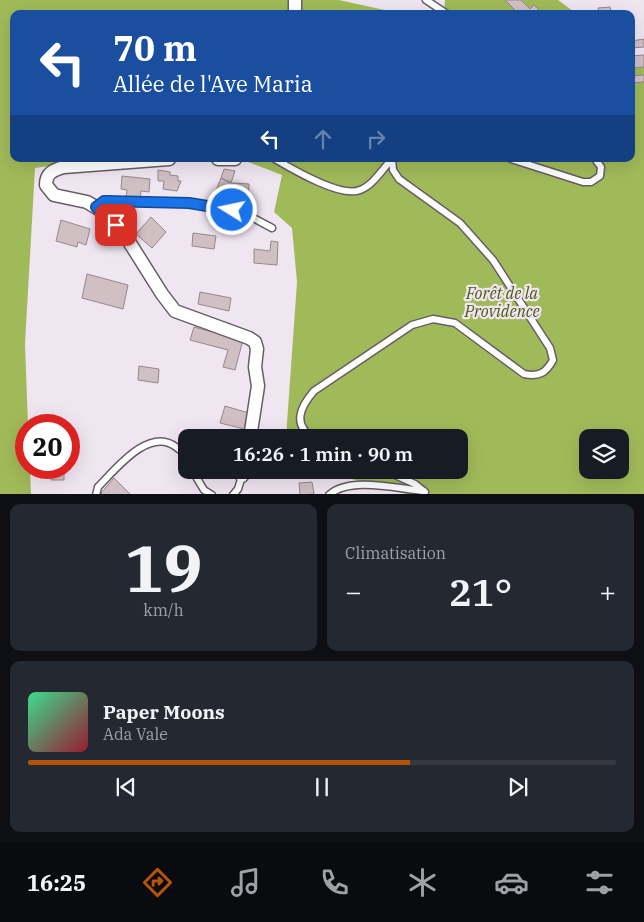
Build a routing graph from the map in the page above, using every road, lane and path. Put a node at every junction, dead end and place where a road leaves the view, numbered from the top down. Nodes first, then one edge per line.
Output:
1 (426, 0) edge
2 (441, 10) edge
3 (130, 162) edge
4 (281, 162) edge
5 (389, 162) edge
6 (391, 162) edge
7 (520, 162) edge
8 (597, 162) edge
9 (96, 207) junction
10 (272, 228) dead end
11 (251, 429) edge
12 (305, 429) edge
13 (178, 448) edge
14 (197, 479) edge
15 (240, 479) edge
16 (404, 479) edge
17 (426, 493) edge
18 (96, 494) edge
19 (212, 494) edge
20 (233, 494) edge
21 (329, 494) edge

1 - 2 lane
3 - 9 street
4 - 5 lane
6 - 12 lane
7 - 8 lane
9 - 10 lane
9 - 11 street
13 - 18 lane
14 - 19 lane
15 - 20 lane
16 - 17 lane
17 - 21 lane

